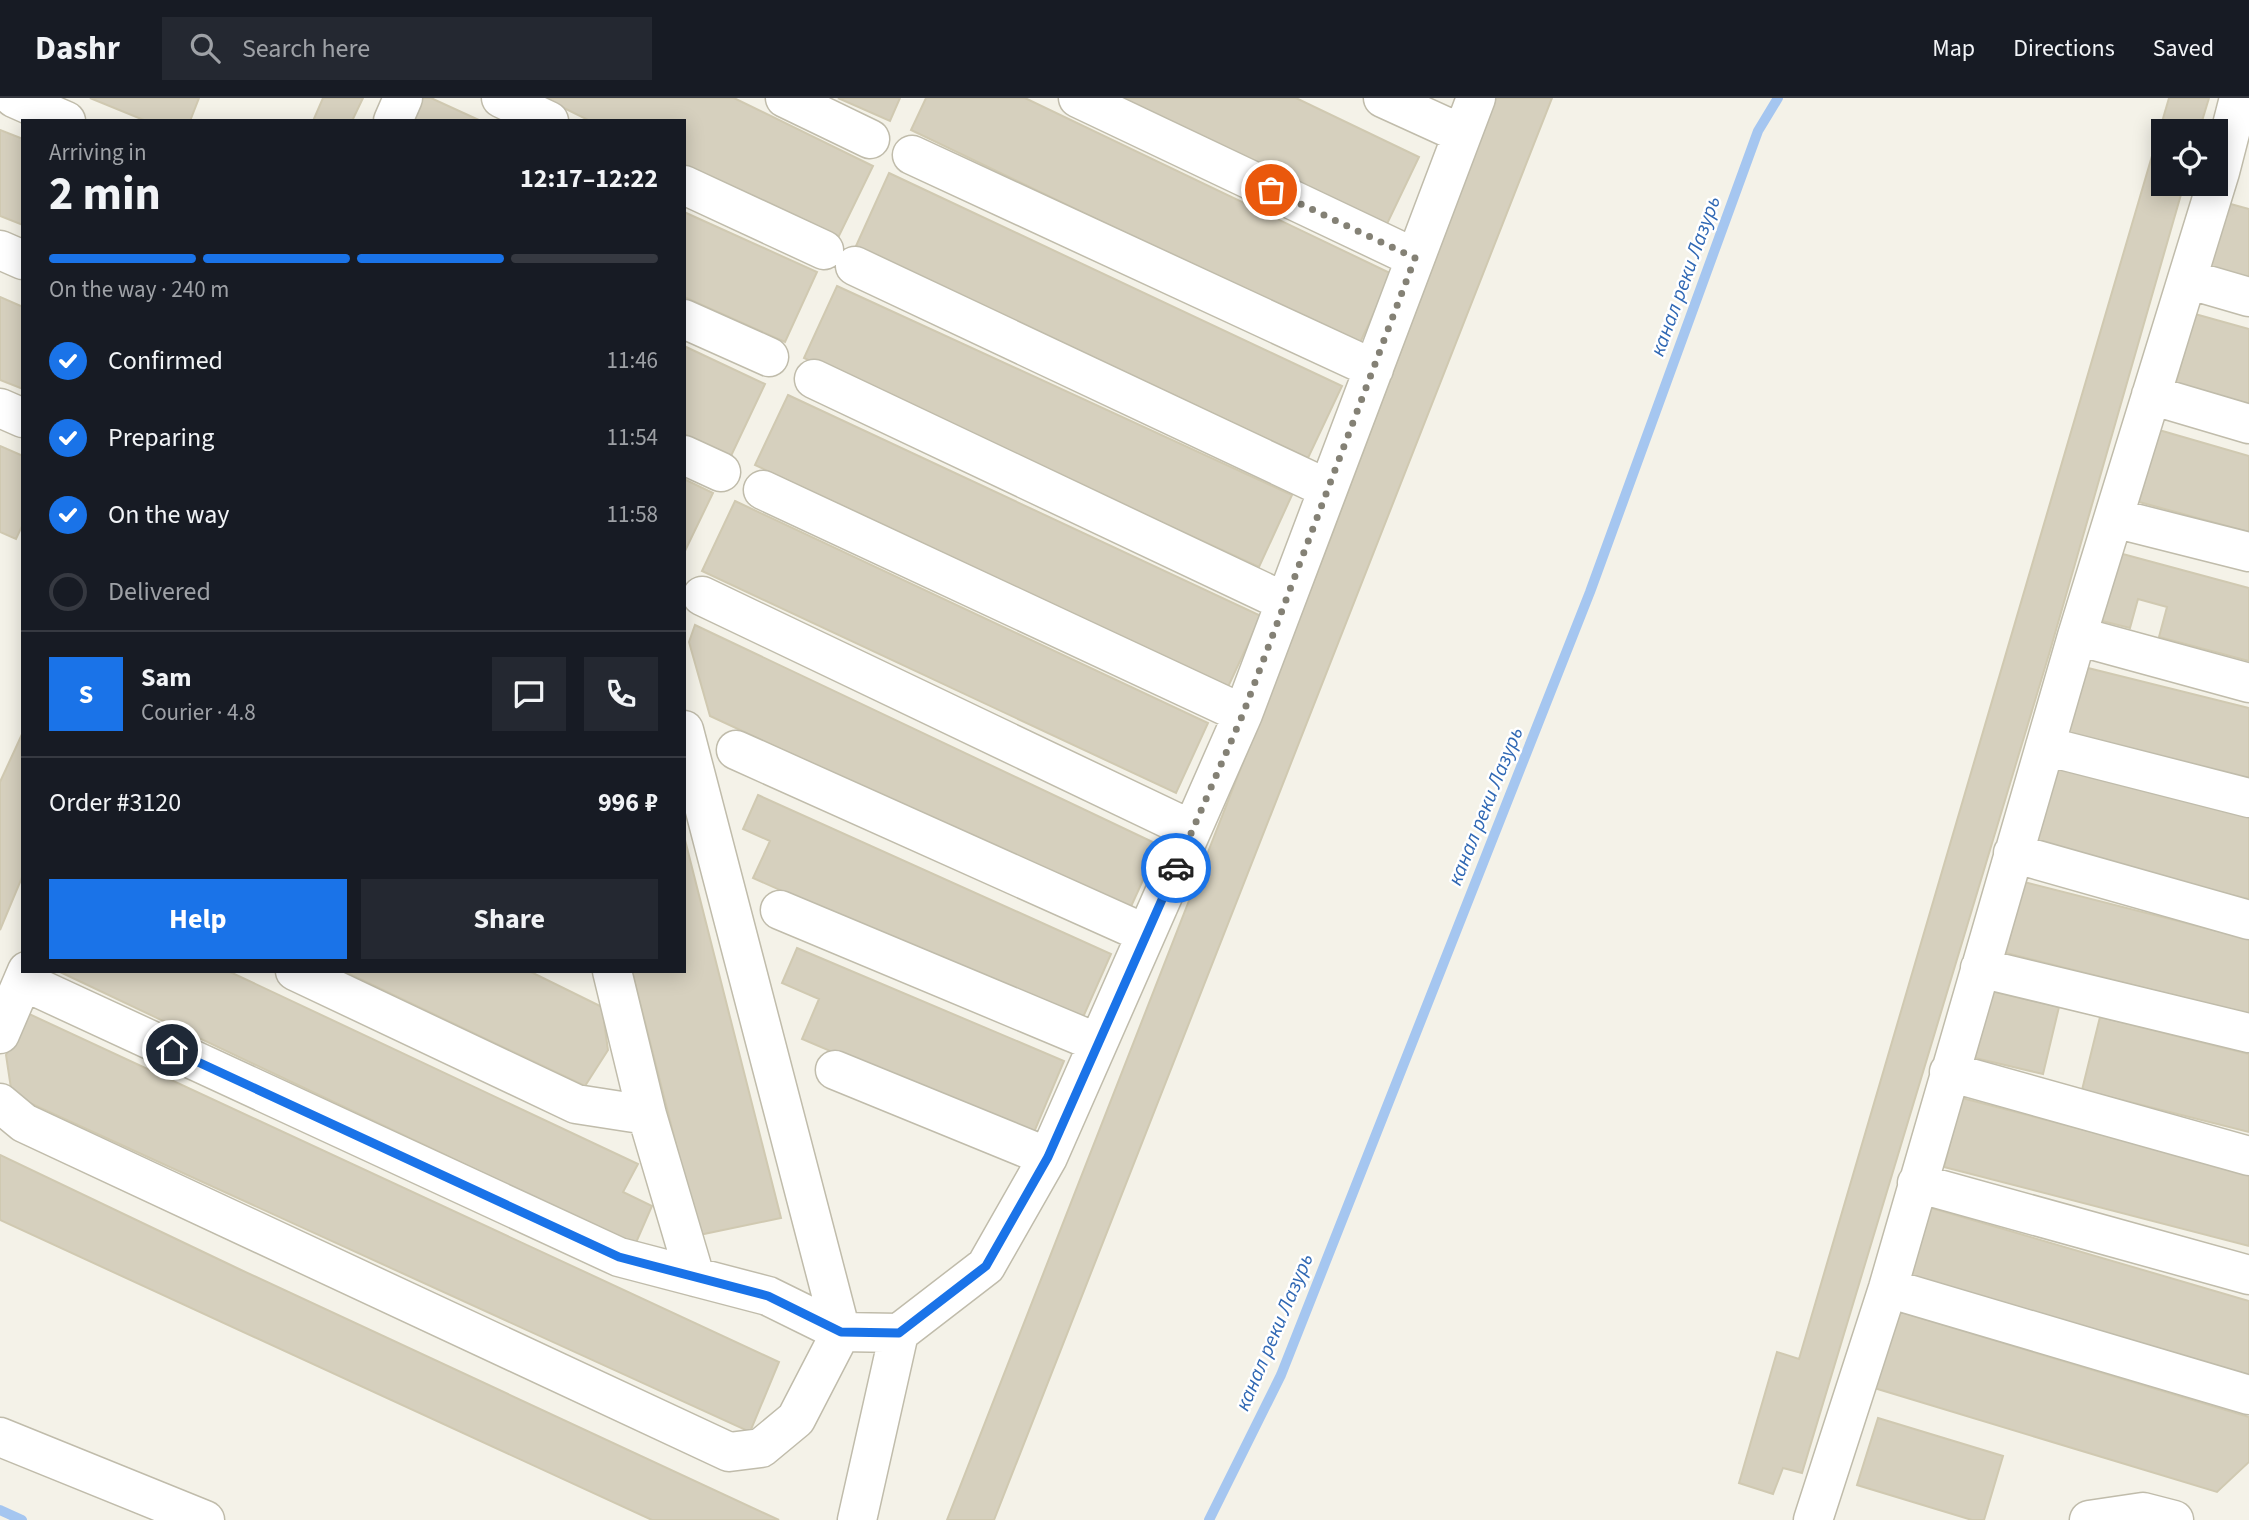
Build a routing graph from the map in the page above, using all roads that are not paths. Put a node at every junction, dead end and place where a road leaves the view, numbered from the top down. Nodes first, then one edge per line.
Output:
1 (14, 98) edge
2 (403, 98) edge
3 (500, 98) edge
4 (785, 98) edge
5 (1078, 98) edge
6 (1383, 98) edge
7 (1476, 98) edge
8 (2239, 98) edge
9 (61, 119) edge
10 (394, 119) edge
11 (545, 119) edge
12 (1462, 134) junction
13 (870, 139) dead end
14 (912, 155) dead end
15 (686, 186) edge
16 (0, 250) edge
17 (1415, 258) junction
18 (21, 259) edge
19 (2187, 279) junction
20 (2249, 297) edge
21 (686, 320) edge
22 (769, 358) dead end
23 (1374, 369) junction
24 (814, 379) dead end
25 (2151, 395) junction
26 (0, 408) edge
27 (21, 417) edge
28 (2249, 424) edge
29 (686, 455) edge
30 (721, 472) dead end
31 (1328, 489) junction
32 (763, 490) dead end
33 (2114, 518) junction
34 (2249, 552) edge
35 (702, 597) dead end
36 (1285, 602) junction
37 (2077, 636) junction
38 (2249, 683) edge
39 (1243, 714) junction
40 (686, 738) edge
41 (2045, 746) junction
42 (736, 750) dead end
43 (2249, 798) edge
44 (1192, 830) junction
45 (2014, 853) junction
46 (780, 910) dead end
47 (2249, 920) edge
48 (1146, 934) junction
49 (1980, 968) junction
50 (299, 973) edge
51 (612, 973) edge
52 (25, 976) edge
53 (2249, 1033) edge
54 (0, 1034) edge
55 (1098, 1044) junction
56 (835, 1070) dead end
57 (1950, 1072) junction
58 (0, 1103) edge
59 (647, 1115) junction
60 (2249, 1156) edge
61 (1048, 1157) junction
62 (1917, 1182) junction
63 (2249, 1275) edge
64 (695, 1277) junction
65 (1888, 1288) junction
66 (841, 1332) junction
67 (899, 1333) junction
68 (2249, 1395) edge
69 (0, 1437) edge
70 (205, 1520) edge
71 (857, 1520) edge
72 (1813, 1520) edge
73 (2089, 1520) edge
74 (2174, 1520) edge

1 - 9 street
2 - 10 street
3 - 11 street
4 - 13 street
5 - 17 street
6 - 12 street
7 - 12 street
8 - 19 street
12 - 17 street
14 - 23 street
15 - 31 street
16 - 18 street
17 - 23 street
19 - 20 street
19 - 25 street
21 - 22 street
23 - 31 street
24 - 36 street
25 - 28 street
25 - 33 street
26 - 27 street
29 - 30 street
31 - 36 street
32 - 39 street
33 - 34 street
33 - 37 street
35 - 44 street
36 - 39 street
37 - 38 street
37 - 41 street
39 - 44 street
40 - 66 street
41 - 43 street
41 - 45 street
42 - 48 street
44 - 48 street
45 - 47 street
45 - 49 street
46 - 55 street
48 - 55 street
49 - 53 street
49 - 57 street
50 - 59 street
51 - 59 street
52 - 54 street
52 - 64 street
55 - 61 street
56 - 61 street
57 - 60 street
57 - 62 street
58 - 66 street
59 - 64 street
61 - 67 street
62 - 63 street
62 - 65 street
64 - 66 street
65 - 68 street
65 - 72 street
66 - 67 street
67 - 71 street
69 - 70 street
73 - 74 street

